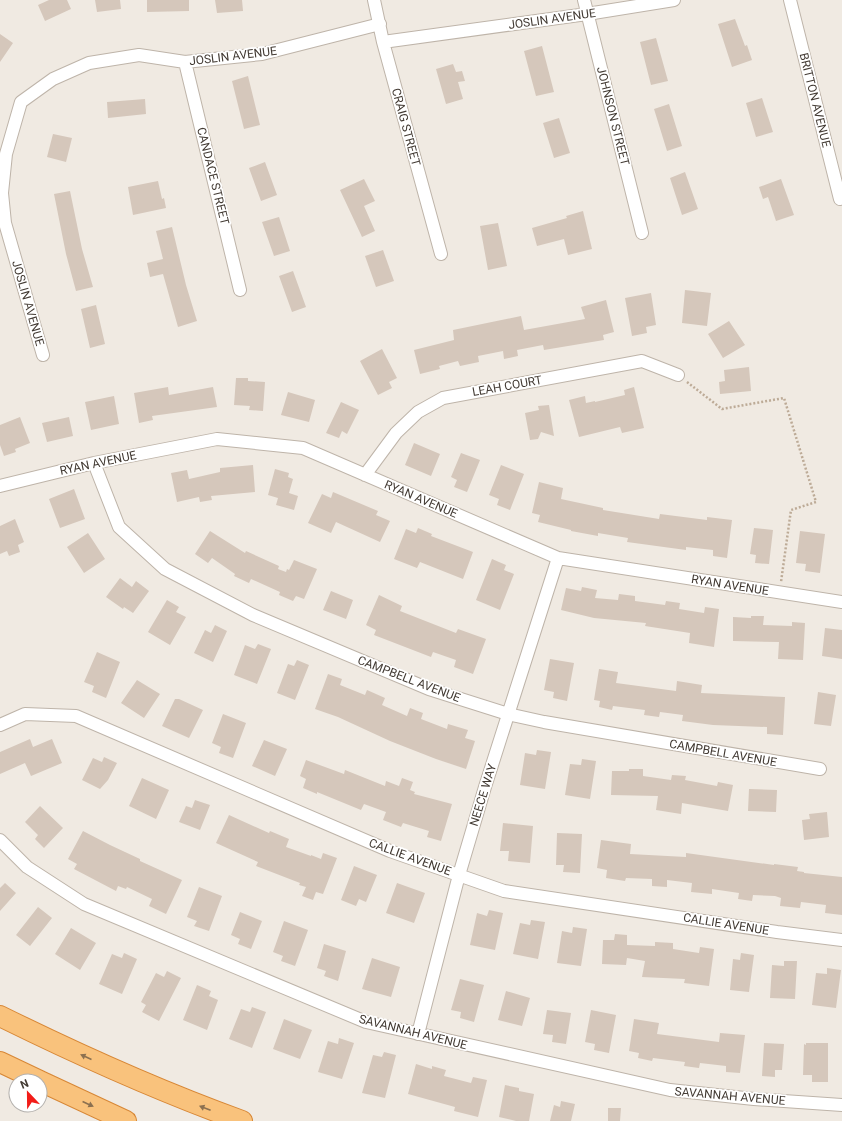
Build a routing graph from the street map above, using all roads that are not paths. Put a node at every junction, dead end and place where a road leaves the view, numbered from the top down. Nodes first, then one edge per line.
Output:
1 (374, 0) edge
2 (584, 0) edge
3 (674, 0) edge
4 (790, 0) edge
5 (587, 14) junction
6 (380, 24) junction
7 (383, 42) junction
8 (185, 62) junction
9 (840, 199) dead end
10 (642, 233) dead end
11 (441, 254) dead end
12 (240, 290) dead end
13 (43, 355) dead end
14 (678, 375) road end
15 (94, 463) junction
16 (365, 475) junction
17 (0, 486) edge
18 (558, 558) junction
19 (842, 602) edge
20 (508, 714) junction
21 (0, 725) edge
22 (820, 769) dead end
23 (0, 840) edge
24 (459, 875) junction
25 (842, 940) edge
26 (0, 1016) edge
27 (418, 1034) junction
28 (0, 1062) edge
29 (23, 1073) edge
30 (48, 1085) edge
31 (842, 1105) edge
32 (126, 1121) edge
33 (242, 1121) edge

1 - 6 street, CRAIG STREET
2 - 5 street, JOHNSON STREET
3 - 5 street, JOSLIN AVENUE
4 - 9 street, BRITTON AVENUE
5 - 7 street, JOSLIN AVENUE
5 - 10 street, JOHNSON STREET
6 - 7 street, CRAIG STREET
6 - 8 street, JOSLIN AVENUE
7 - 11 street, CRAIG STREET
8 - 12 street, CANDACE STREET
8 - 13 street, JOSLIN AVENUE
14 - 16 street, LEAH COURT
15 - 16 street, RYAN AVENUE
15 - 17 street, RYAN AVENUE
15 - 20 street, CAMPBELL AVENUE
16 - 18 street, RYAN AVENUE
18 - 19 street, RYAN AVENUE
18 - 20 street, NEECE WAY
20 - 22 street, CAMPBELL AVENUE
20 - 24 street, NEECE WAY
21 - 24 street, CALLIE AVENUE
23 - 27 street, SAVANNAH AVENUE
24 - 25 street, CALLIE AVENUE
24 - 27 street, NEECE WAY
33 -> 26 highway
27 - 31 street, SAVANNAH AVENUE
28 - 29 highway
30 -> 32 highway

